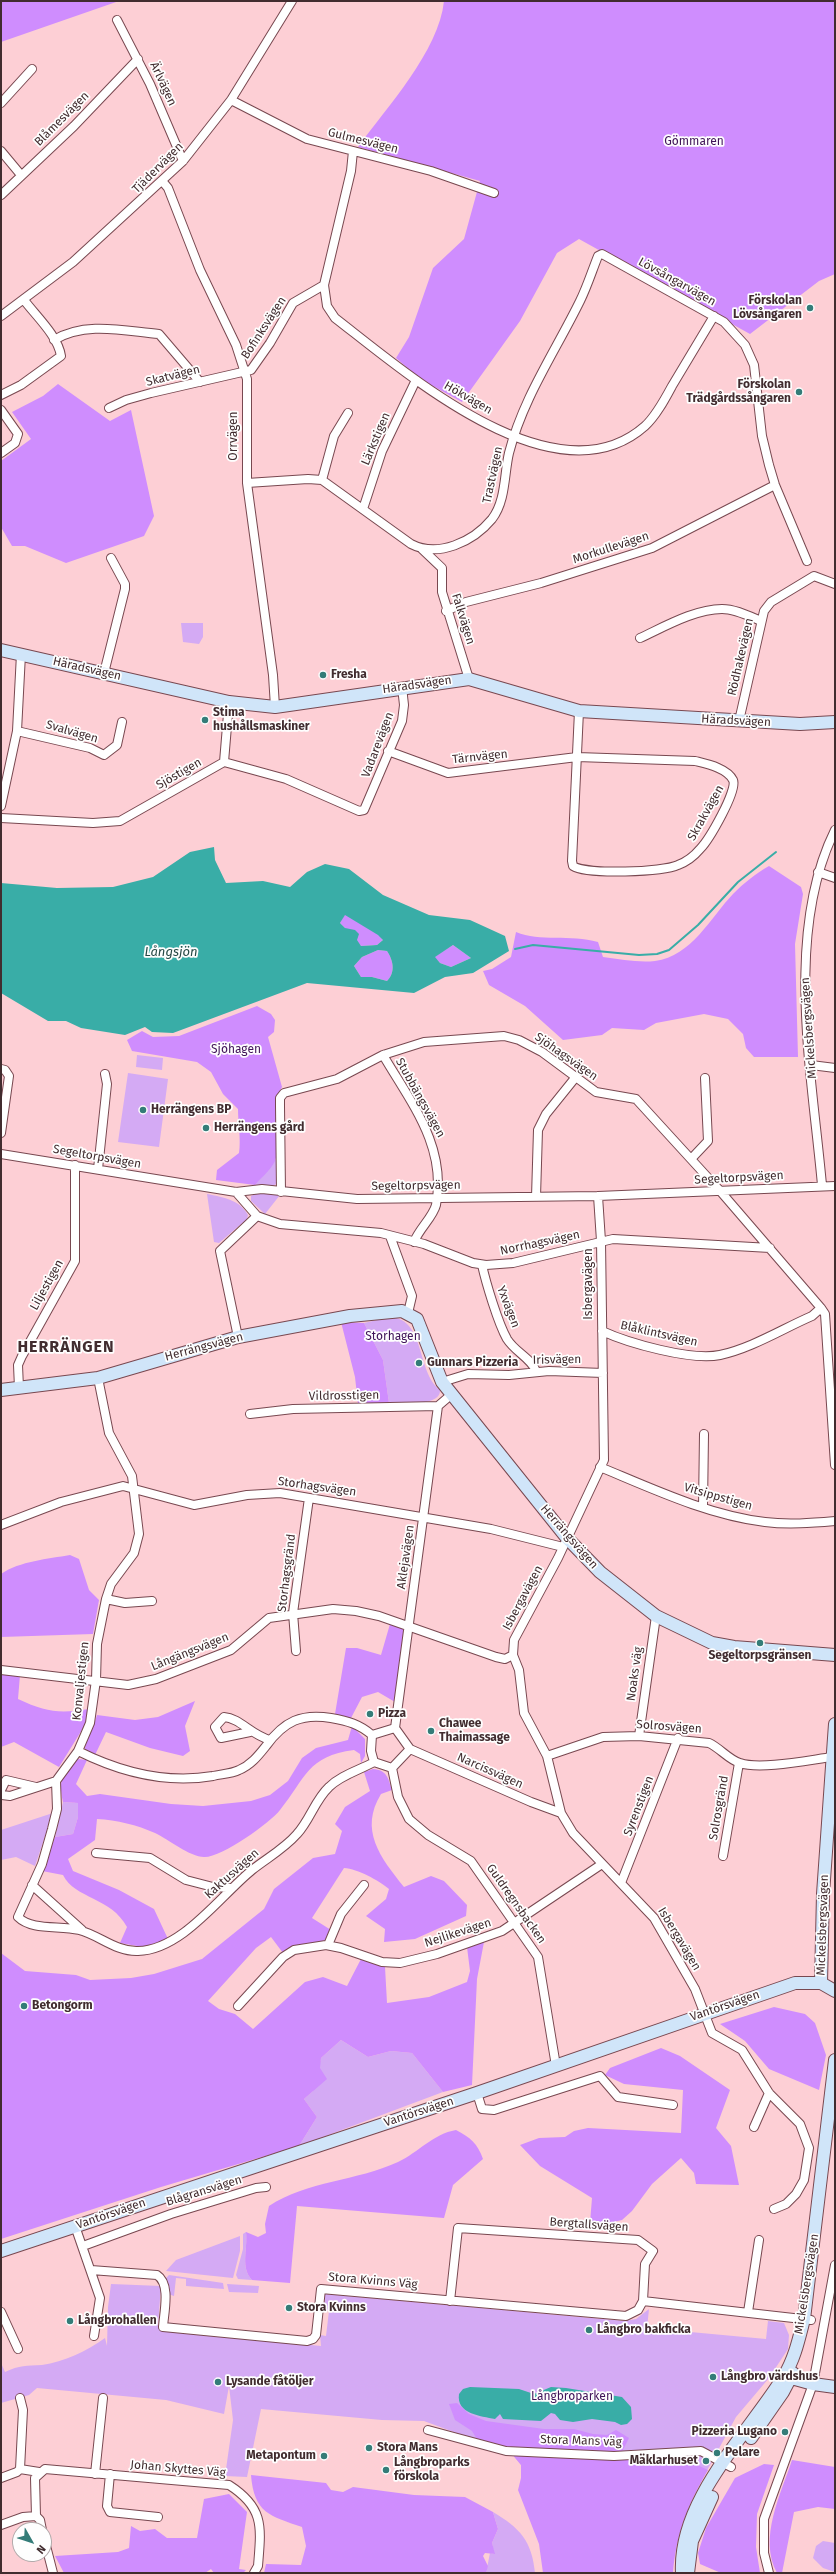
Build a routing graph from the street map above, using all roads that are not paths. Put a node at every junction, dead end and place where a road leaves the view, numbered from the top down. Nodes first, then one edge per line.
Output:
1 (292, 1) edge
2 (117, 20) dead end
3 (138, 59) junction
4 (32, 68) dead end
5 (231, 100) junction
6 (1, 103) edge
7 (1, 151) edge
8 (352, 151) junction
9 (183, 161) junction
10 (21, 175) junction
11 (163, 182) junction
12 (494, 193) dead end
13 (1, 195) edge
14 (602, 254) joint
15 (324, 285) junction
16 (24, 300) junction
17 (1, 316) edge
18 (714, 316) junction
19 (54, 340) junction
20 (244, 370) junction
21 (416, 380) junction
22 (200, 382) junction
23 (1, 395) edge
24 (109, 408) dead end
25 (1, 410) edge
26 (348, 413) dead end
27 (514, 436) junction
28 (1, 453) edge
29 (322, 480) junction
30 (247, 483) junction
31 (775, 486) junction
32 (363, 510) junction
33 (422, 549) junction
34 (111, 558) dead end
35 (807, 561) dead end
36 (835, 584) edge
37 (446, 611) junction
38 (760, 621) junction
39 (640, 638) dead end
40 (1, 650) edge
41 (21, 654) junction
42 (104, 673) junction
43 (469, 679) junction
44 (402, 687) junction
45 (229, 702) junction
46 (274, 707) junction
47 (579, 711) junction
48 (739, 721) junction
49 (122, 722) dead end
50 (835, 722) edge
51 (17, 731) junction
52 (388, 751) junction
53 (578, 757) junction
54 (224, 762) junction
55 (1, 806) edge
56 (1, 818) edge
57 (835, 830) edge
58 (818, 872) junction
59 (835, 878) edge
60 (383, 1055) junction
61 (811, 1065) junction
62 (835, 1068) edge
63 (1, 1069) edge
64 (106, 1074) dead end
65 (575, 1078) junction
66 (705, 1078) dead end
67 (1, 1133) edge
68 (1, 1154) edge
69 (691, 1159) junction
70 (75, 1165) junction
71 (98, 1169) junction
72 (822, 1185) junction
73 (835, 1186) edge
74 (236, 1192) junction
75 (281, 1192) junction
76 (721, 1192) junction
77 (598, 1196) junction
78 (536, 1197) junction
79 (436, 1198) junction
80 (257, 1216) junction
81 (390, 1236) junction
82 (601, 1241) junction
83 (414, 1242) junction
84 (770, 1248) junction
85 (482, 1265) junction
86 (823, 1311) junction
87 (408, 1313) junction
88 (602, 1331) junction
89 (238, 1337) junction
90 (536, 1371) junction
91 (603, 1373) junction
92 (98, 1378) junction
93 (442, 1382) junction
94 (19, 1388) junction
95 (1, 1390) edge
96 (452, 1394) junction
97 (438, 1406) junction
98 (250, 1414) dead end
99 (704, 1434) dead end
100 (835, 1465) edge
101 (600, 1468) junction
102 (134, 1488) junction
103 (309, 1498) junction
104 (703, 1507) junction
105 (424, 1518) junction
106 (835, 1522) edge
107 (1, 1525) edge
108 (565, 1542) junction
109 (106, 1599) junction
110 (152, 1601) dead end
111 (293, 1613) junction
112 (656, 1616) junction
113 (409, 1626) junction
114 (296, 1651) dead end
115 (513, 1655) junction
116 (835, 1655) edge
117 (1, 1670) edge
118 (96, 1680) junction
119 (835, 1724) edge
120 (395, 1728) junction
121 (250, 1732) dead end
122 (372, 1735) junction
123 (639, 1736) junction
124 (678, 1738) junction
125 (270, 1740) junction
126 (410, 1749) junction
127 (78, 1751) junction
128 (833, 1753) edge
129 (547, 1756) junction
130 (374, 1762) junction
131 (739, 1763) junction
132 (392, 1768) junction
133 (56, 1781) junction
134 (39, 1787) junction
135 (1, 1791) edge
136 (561, 1813) junction
137 (96, 1853) dead end
138 (723, 1856) dead end
139 (602, 1864) junction
140 (621, 1882) junction
141 (32, 1885) junction
142 (364, 1885) dead end
143 (231, 1888) junction
144 (514, 1923) junction
145 (82, 1931) junction
146 (328, 1945) junction
147 (821, 1983) junction
148 (835, 1991) edge
149 (238, 2006) dead end
150 (705, 2012) junction
151 (835, 2060) edge
152 (556, 2066) junction
153 (477, 2093) junction
154 (769, 2093) junction
155 (673, 2105) dead end
156 (835, 2116) edge
157 (754, 2127) dead end
158 (266, 2187) dead end
159 (774, 2209) dead end
160 (75, 2226) junction
161 (759, 2240) dead end
162 (83, 2246) junction
163 (1, 2251) edge
164 (835, 2264) edge
165 (91, 2270) junction
166 (450, 2301) junction
167 (643, 2301) junction
168 (1, 2312) edge
169 (748, 2312) junction
170 (808, 2319) junction
171 (94, 2336) dead end
172 (18, 2349) dead end
173 (788, 2377) junction
174 (813, 2384) junction
175 (835, 2387) edge
176 (20, 2398) dead end
177 (103, 2398) dead end
178 (428, 2430) dead end
179 (727, 2465) junction
180 (20, 2469) junction
181 (39, 2472) junction
182 (95, 2474) junction
183 (110, 2474) junction
184 (1, 2478) edge
185 (36, 2516) junction
186 (158, 2518) dead end
187 (40, 2522) edge
188 (1, 2525) edge
189 (50, 2562) edge
190 (53, 2573) edge
191 (254, 2573) edge
192 (682, 2573) edge
193 (688, 2573) edge
194 (769, 2573) edge

1 - 5 street, Tjädervägen
2 - 3 street, Ärlvägen
3 - 9 street, Ärlvägen
3 - 10 street, Blåmesvägen
4 - 6 street
5 - 8 street, Gulmesvägen
5 - 9 street, Tjädervägen
7 - 10 street
8 - 12 street, Gulmesvägen
8 - 15 street, Hökvägen
9 - 11 street, Tjädervägen
10 - 13 street, Blåmesvägen
11 - 16 street, Tjädervägen
11 - 20 street, Orrvägen
14 - 18 street, Lövsångarvägen
14 - 27 street, Trastvägen
15 - 20 street, Bofinksvägen
15 - 21 street, Hökvägen
16 - 17 street, Tjädervägen
16 - 19 street
18 - 27 street, Hökvägen
18 - 31 street, Lövsångarvägen
19 - 22 street
19 - 23 street
20 - 22 street, Skatvägen
20 - 30 street, Orrvägen
21 - 27 street, Hökvägen
21 - 32 street, Lärkstigen
22 - 24 street, Skatvägen
25 - 28 street
26 - 29 street
27 - 33 street, Trastvägen
29 - 30 street
29 - 32 street
30 - 46 street, Orrvägen
31 - 35 street, Lövsångarvägen
31 - 37 street, Morkullevägen
32 - 33 street
33 - 37 street, Falkvägen
34 - 42 street
36 - 38 street, Rödhakevägen
37 - 43 street, Falkvägen
38 - 39 street
38 - 48 street, Rödhakevägen
40 - 41 street, Häradsvägen
41 - 42 street, Häradsvägen
41 - 51 street
42 - 45 street, Häradsvägen
43 - 44 street, Häradsvägen
43 - 47 street, Häradsvägen
44 - 46 street, Häradsvägen
44 - 52 street, Vadarevägen
45 - 46 street, Häradsvägen
45 - 54 street
47 - 48 street, Häradsvägen
47 - 53 street, Skrakvägen
48 - 50 street, Häradsvägen
49 - 51 street, Svalvägen
51 - 55 street
52 - 53 street, Tärnvägen
52 - 54 street, Vadarevägen
53 - 53 street, Skrakvägen
54 - 56 street, Sjöstigen
57 - 58 street, Mickelsbergsvägen
58 - 59 street
58 - 61 street, Mickelsbergsvägen
60 - 65 street, Sjöhagsvägen
60 - 75 street, Sjöhagsvägen
60 - 79 street, Stubbängsvägen
61 - 62 street
61 - 72 street, Mickelsbergsvägen
63 - 67 street
64 - 71 street
65 - 69 street, Sjöhagsvägen
65 - 78 street
66 - 69 street
68 - 70 street, Segeltorpsvägen
69 - 76 street, Sjöhagsvägen
70 - 71 street, Segeltorpsvägen
70 - 94 street, Liljestigen
71 - 74 street, Segeltorpsvägen
72 - 73 street, Segeltorpsvägen
72 - 76 street, Segeltorpsvägen
74 - 75 street, Segeltorpsvägen
74 - 80 street, Norrhagsvägen
75 - 79 street, Segeltorpsvägen
76 - 77 street, Segeltorpsvägen
76 - 84 street, Sjöhagsvägen
77 - 78 street, Segeltorpsvägen
77 - 82 street, Isbergavägen
78 - 79 street, Segeltorpsvägen
79 - 83 street, Stubbängsvägen
80 - 81 street, Norrhagsvägen
80 - 89 street
81 - 83 street, Norrhagsvägen
81 - 87 street
82 - 84 street, Norrhagsvägen
82 - 85 street, Norrhagsvägen
82 - 88 street, Isbergavägen
83 - 85 street, Norrhagsvägen
84 - 86 street, Sjöhagsvägen
85 - 90 street, Yxvägen
86 - 88 street, Blåklintsvägen
86 - 100 street
87 - 89 street, Herrängsvägen
87 - 93 street, Herrängsvägen
88 - 91 street, Isbergavägen
89 - 92 street, Herrängsvägen
90 - 91 street, Irisvägen
90 - 93 street, Irisvägen
91 - 101 street, Isbergavägen
92 - 94 street, Herrängsvägen
92 - 102 street, Konvaljestigen
93 - 96 street, Herrängsvägen
94 - 95 street, Herrängsvägen
96 - 97 street
96 - 108 street, Herrängsvägen
97 - 98 street, Vildrosstigen
97 - 105 street, Aklejavägen
99 - 104 street
101 - 104 street, Vitsippstigen
101 - 108 street, Isbergavägen
102 - 103 street, Storhagsvägen
102 - 107 street, Storhagsvägen
102 - 109 street, Konvaljestigen
103 - 105 street, Storhagsvägen
103 - 111 street, Storhagsgränd
104 - 106 street, Vitsippstigen
105 - 108 street, Storhagsvägen
105 - 113 street, Aklejavägen
108 - 112 street, Herrängsvägen
108 - 115 street, Isbergavägen
109 - 110 street
109 - 118 street, Konvaljestigen
111 - 113 street, Långängsvägen
111 - 114 street, Storhagsgränd
111 - 118 street, Långängsvägen
112 - 116 street, Herrängsvägen
112 - 123 street, Noaks väg
113 - 115 street, Långängsvägen
113 - 120 street, Aklejavägen
115 - 129 street, Isbergavägen
117 - 118 street, Långängsvägen
118 - 127 street, Konvaljestigen
119 - 128 street, Mickelsbergsvägen
120 - 122 street
120 - 126 street
121 - 125 street
122 - 125 street
122 - 130 street
123 - 124 street, Solrosvägen
123 - 129 street, Solrosvägen
124 - 131 street, Solrosvägen
124 - 140 street, Syrenstigen
125 - 127 street
126 - 132 street
126 - 136 street, Narcissvägen
127 - 133 street, Konvaljestigen
128 - 131 street
128 - 147 street, Mickelsbergsvägen
129 - 136 street, Isbergavägen
130 - 132 street
130 - 143 street, Kaktusvägen
131 - 138 street, Solrosgränd
132 - 144 street, Guldregnsbacken
133 - 134 street
133 - 141 street
134 - 135 street
134 - 135 street
136 - 139 street, Isbergavägen
137 - 143 street
139 - 140 street, Isbergavägen
139 - 144 street, Nejlikevägen
140 - 150 street, Isbergavägen
141 - 145 street, Kaktusvägen
141 - 145 street, Kaktusvägen
142 - 146 street
143 - 145 street, Kaktusvägen
144 - 146 street, Nejlikevägen
144 - 152 street, Guldregnsbacken
146 - 149 street, Nejlikevägen
147 - 148 street, Vantörsvägen
147 - 150 street, Vantörsvägen
150 - 152 street, Vantörsvägen
150 - 154 street, Isbergavägen
151 - 170 street, Mickelsbergsvägen
152 - 153 street, Vantörsvägen
153 - 155 street
153 - 160 street, Vantörsvägen
154 - 157 street
154 - 159 street, Isbergavägen
156 - 170 street, Mickelsbergsvägen
158 - 162 street, Blågransvägen
160 - 162 street
160 - 163 street, Vantörsvägen
161 - 169 street
162 - 165 street
164 - 174 street
165 - 166 street, Stora Kvinns Väg
165 - 171 street
166 - 167 street, Stora Kvinns Väg
166 - 167 street, Bergtallsvägen
167 - 169 street
168 - 172 street
169 - 170 street
170 - 173 street, Mickelsbergsvägen
173 - 174 street
173 - 179 street, Mickelsbergsvägen
174 - 175 street
174 - 194 street
176 - 180 street
177 - 182 street
178 - 179 street, Stora Mans väg
179 - 192 street, Mickelsbergsvägen
179 - 193 street, Mickelsbergsvägen
180 - 181 street, Johan Skyttes Väg
180 - 184 street
181 - 182 street, Johan Skyttes Väg
181 - 185 street
182 - 183 street, Johan Skyttes Väg
183 - 186 street
183 - 191 street, Johan Skyttes Väg
185 - 187 street
185 - 188 street
189 - 190 street

